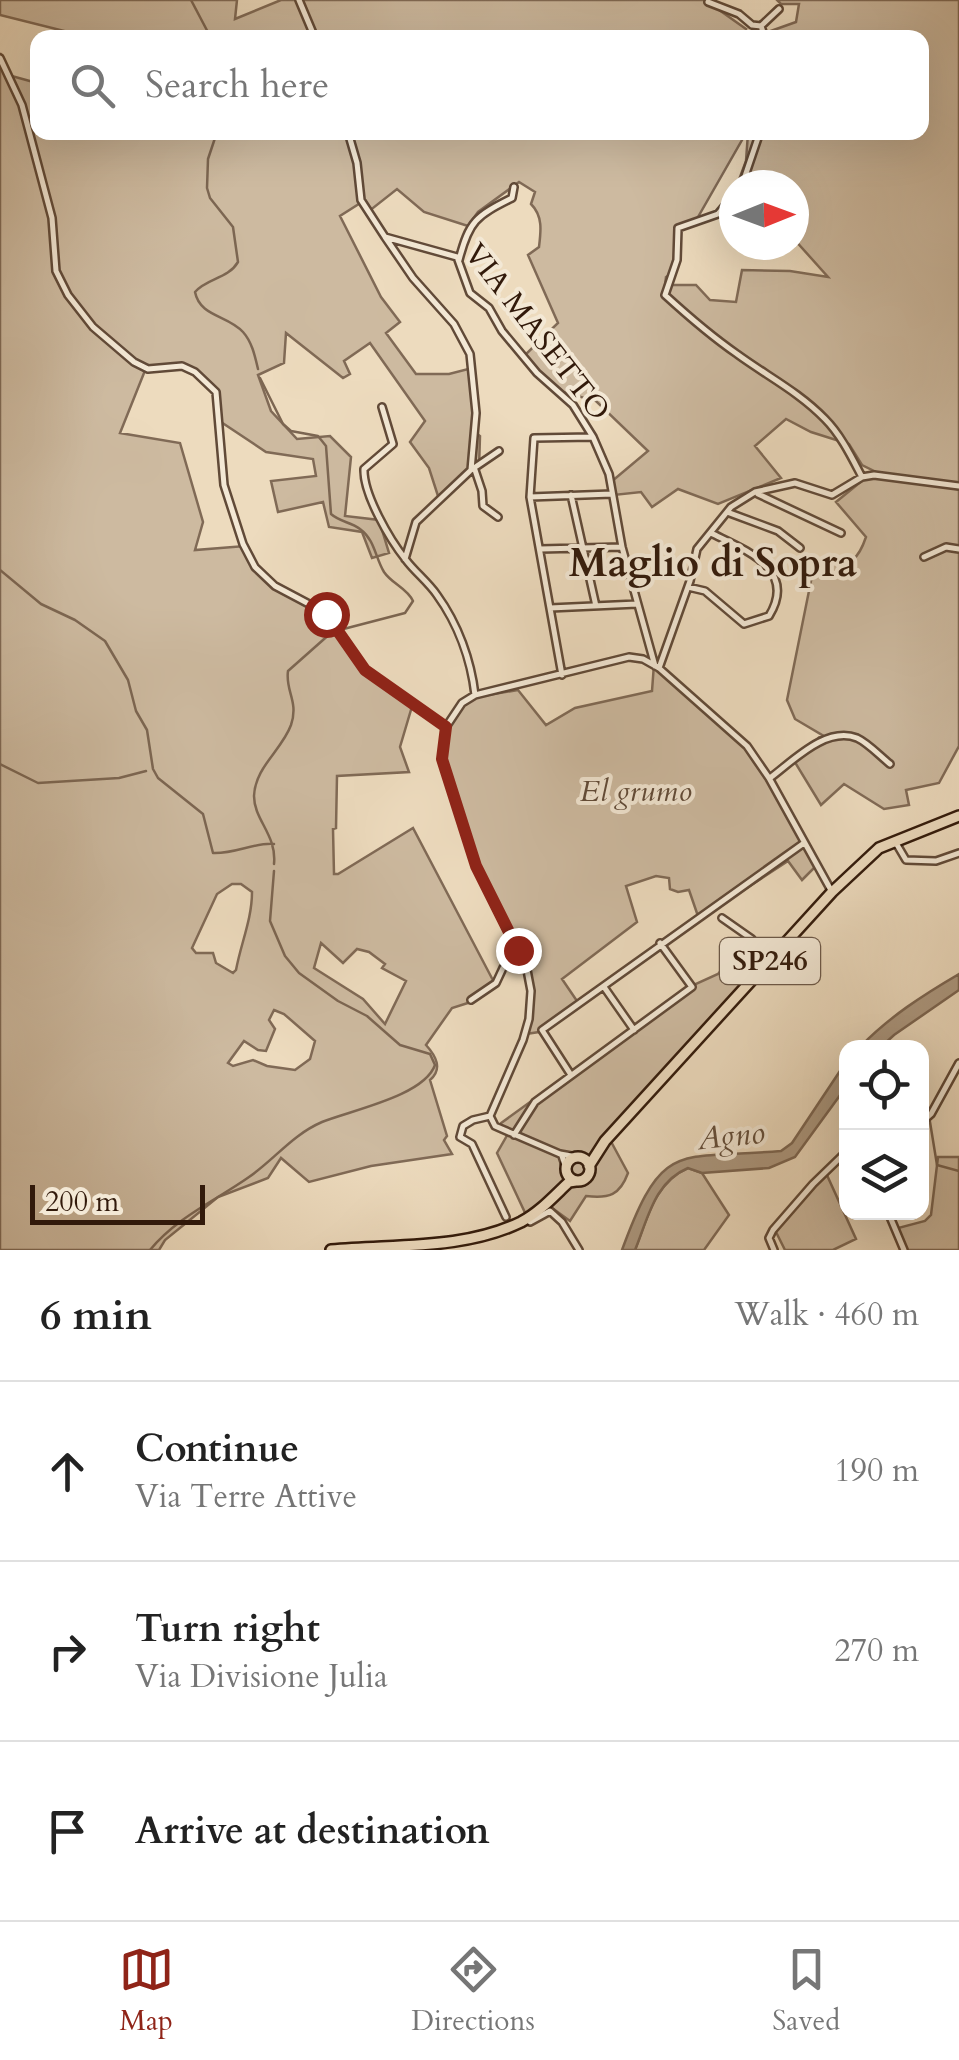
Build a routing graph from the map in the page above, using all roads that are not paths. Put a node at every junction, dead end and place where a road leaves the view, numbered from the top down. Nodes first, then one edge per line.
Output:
1 (299, 0) edge
2 (708, 2) dead end
3 (779, 9) dead end
4 (761, 26) junction
5 (312, 30) edge
6 (762, 30) edge
7 (0, 58) edge
8 (30, 135) edge
9 (31, 140) edge
10 (350, 140) edge
11 (758, 140) edge
12 (749, 170) edge
13 (514, 187) dead end
14 (719, 213) edge
15 (385, 237) junction
16 (459, 260) junction
17 (382, 406) dead end
18 (593, 437) junction
19 (499, 451) dead end
20 (473, 470) junction
21 (862, 478) junction
22 (959, 486) edge
23 (755, 492) junction
24 (613, 494) junction
25 (571, 496) junction
26 (530, 497) junction
27 (727, 512) junction
28 (498, 517) dead end
29 (711, 533) junction
30 (841, 533) dead end
31 (582, 548) junction
32 (622, 548) junction
33 (800, 548) dead end
34 (540, 549) junction
35 (959, 549) edge
36 (924, 557) dead end
37 (405, 559) junction
38 (688, 586) junction
39 (638, 604) junction
40 (596, 606) junction
41 (550, 608) junction
42 (657, 667) junction
43 (562, 674) junction
44 (476, 695) junction
45 (446, 727) junction
46 (890, 764) dead end
47 (769, 778) junction
48 (959, 816) edge
49 (894, 840) junction
50 (804, 843) junction
51 (959, 852) edge
52 (832, 892) junction
53 (722, 918) dead end
54 (752, 939) dead end
55 (660, 943) junction
56 (520, 955) junction
57 (604, 986) junction
58 (472, 1000) dead end
59 (634, 1030) junction
60 (959, 1063) edge
61 (571, 1075) junction
62 (490, 1116) junction
63 (929, 1116) edge
64 (514, 1135) junction
65 (560, 1154) junction
66 (839, 1159) edge
67 (583, 1160) junction
68 (566, 1169) junction
69 (576, 1181) junction
70 (548, 1201) junction
71 (506, 1217) dead end
72 (528, 1218) junction
73 (891, 1220) edge
74 (331, 1250) edge
75 (579, 1250) edge
76 (774, 1250) edge
77 (904, 1250) edge

1 - 5 street
2 - 4 street
3 - 4 street
4 - 6 street
7 - 8 street
9 - 45 street
10 - 15 street
11 - 12 street
13 - 16 street
14 - 21 street
15 - 16 street, VIA MASETTO
15 - 20 street
16 - 18 street, VIA MASETTO
17 - 37 street
18 - 24 street, VIA MASETTO
18 - 26 street
19 - 20 street
20 - 28 street
20 - 37 street
21 - 22 street
21 - 23 street
23 - 27 street
23 - 30 street
24 - 25 street
24 - 32 street, VIA MASETTO
25 - 26 street
25 - 31 street
26 - 34 street
27 - 29 street
27 - 33 street
29 - 38 street
29 - 38 street
31 - 32 street
31 - 34 street
31 - 40 street
32 - 39 street, VIA MASETTO
34 - 41 street
35 - 36 street
37 - 44 street
38 - 42 street
39 - 40 street
39 - 42 street, VIA MASETTO
40 - 41 street
41 - 43 street
42 - 43 street
42 - 47 street
43 - 44 street
44 - 45 street
45 - 56 street
46 - 47 street
47 - 50 street
48 - 49 main road, SP246
49 - 51 street
49 - 52 main road, SP246
50 - 52 street
50 - 55 street
52 - 67 main road, SP246
53 - 54 street
55 - 57 street
55 - 59 street
56 - 58 street
56 - 62 street
57 - 59 street
57 - 61 street
59 - 61 street
60 - 63 street
61 - 64 street
62 - 64 street
62 - 71 street
64 - 65 street
65 - 67 street
65 - 68 street
66 - 76 street
67 - 68 main road, SP246
67 - 69 main road, SP246
68 - 69 main road
68 - 70 main road
69 - 70 main road
70 - 72 main road
72 - 74 main road
72 - 75 street
73 - 77 street

